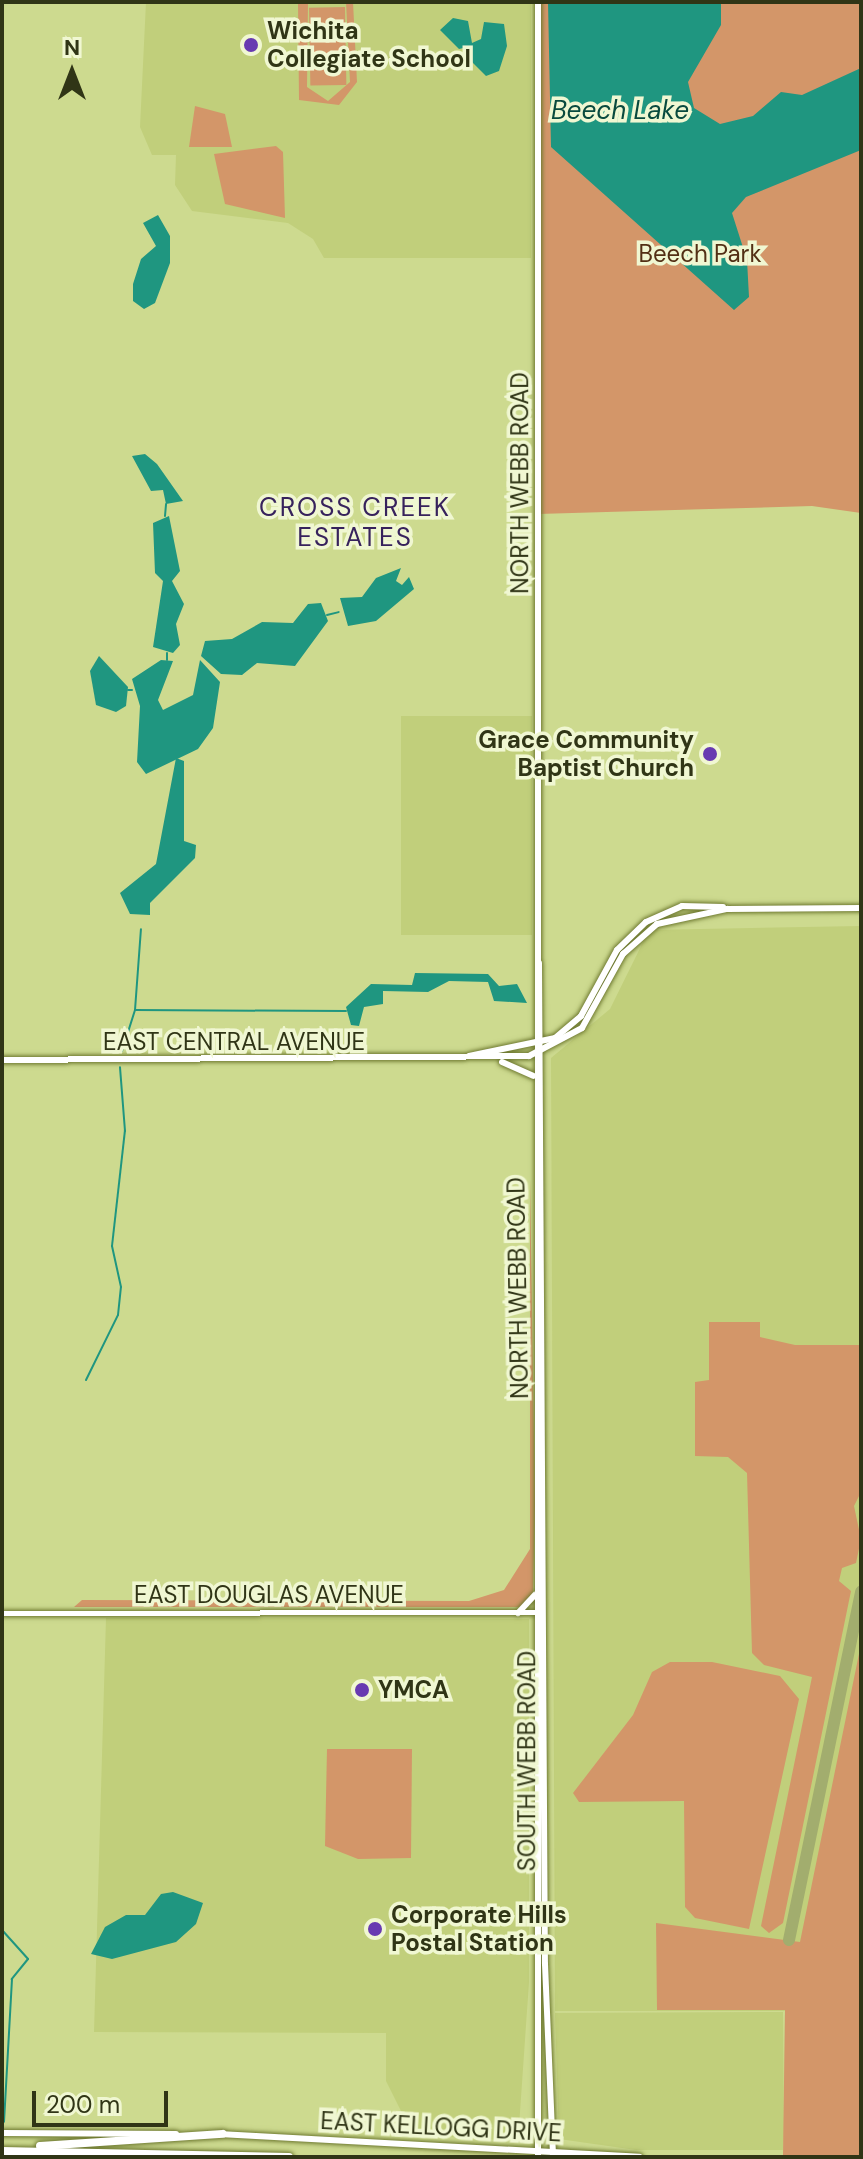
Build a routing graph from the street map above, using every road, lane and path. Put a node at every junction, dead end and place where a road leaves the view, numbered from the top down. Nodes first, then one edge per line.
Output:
1 (538, 2) edge
2 (861, 908) edge
3 (727, 909) junction
4 (539, 963) junction
5 (542, 1043) junction
6 (534, 1046) junction
7 (542, 1053) junction
8 (534, 1055) junction
9 (465, 1057) junction
10 (495, 1059) junction
11 (2, 1060) edge
12 (534, 1077) junction
13 (534, 1243) junction
14 (543, 1243) junction
15 (536, 1592) junction
16 (545, 1604) junction
17 (536, 1612) junction
18 (2, 1613) edge
19 (518, 1613) junction
20 (545, 1626) junction
21 (536, 1777) junction
22 (545, 1777) junction
23 (2, 2133) edge
24 (223, 2134) junction
25 (507, 2149) junction
26 (2, 2150) edge
27 (538, 2154) edge
28 (553, 2154) edge
29 (579, 2155) edge
30 (289, 2157) edge
31 (519, 2157) edge
32 (639, 2157) edge

1 - 4 main road, NORTH WEBB ROAD
2 - 3 main road, EAST CENTRAL AVENUE
3 - 5 main road, EAST CENTRAL AVENUE
3 - 7 main road, EAST CENTRAL AVENUE
4 - 5 main road, NORTH WEBB ROAD
4 - 6 main road, NORTH WEBB ROAD
5 - 6 main road, EAST CENTRAL AVENUE
5 - 7 main road, NORTH WEBB ROAD
6 - 8 main road, NORTH WEBB ROAD
6 - 9 main road, EAST CENTRAL AVENUE
7 - 8 main road, EAST CENTRAL AVENUE
7 - 14 main road, NORTH WEBB ROAD
8 - 10 main road, EAST CENTRAL AVENUE
8 - 12 main road, NORTH WEBB ROAD
9 - 10 main road, EAST CENTRAL AVENUE
9 - 11 main road, EAST CENTRAL AVENUE
10 - 12 main road
12 - 13 main road, NORTH WEBB ROAD
13 - 14 street
13 - 15 main road, NORTH WEBB ROAD
14 - 16 main road, NORTH WEBB ROAD
15 - 17 main road, NORTH WEBB ROAD
15 - 19 main road
16 - 17 main road
16 - 20 main road, SOUTH WEBB ROAD
17 - 19 street, EAST DOUGLAS AVENUE
17 - 20 main road
17 - 21 main road, SOUTH WEBB ROAD
18 - 19 street, EAST DOUGLAS AVENUE
20 - 22 main road, SOUTH WEBB ROAD
21 - 22 main road
21 - 27 main road, SOUTH WEBB ROAD
22 - 28 main road, SOUTH WEBB ROAD
23 - 24 main road, EAST KELLOGG DRIVE
24 - 25 main road, EAST KELLOGG DRIVE
24 - 26 highway
25 - 27 main road, EAST KELLOGG DRIVE
25 - 31 main road
26 - 30 highway
27 - 28 main road, EAST KELLOGG DRIVE
28 - 29 main road, EAST KELLOGG DRIVE
29 - 32 main road, EAST KELLOGG DRIVE

